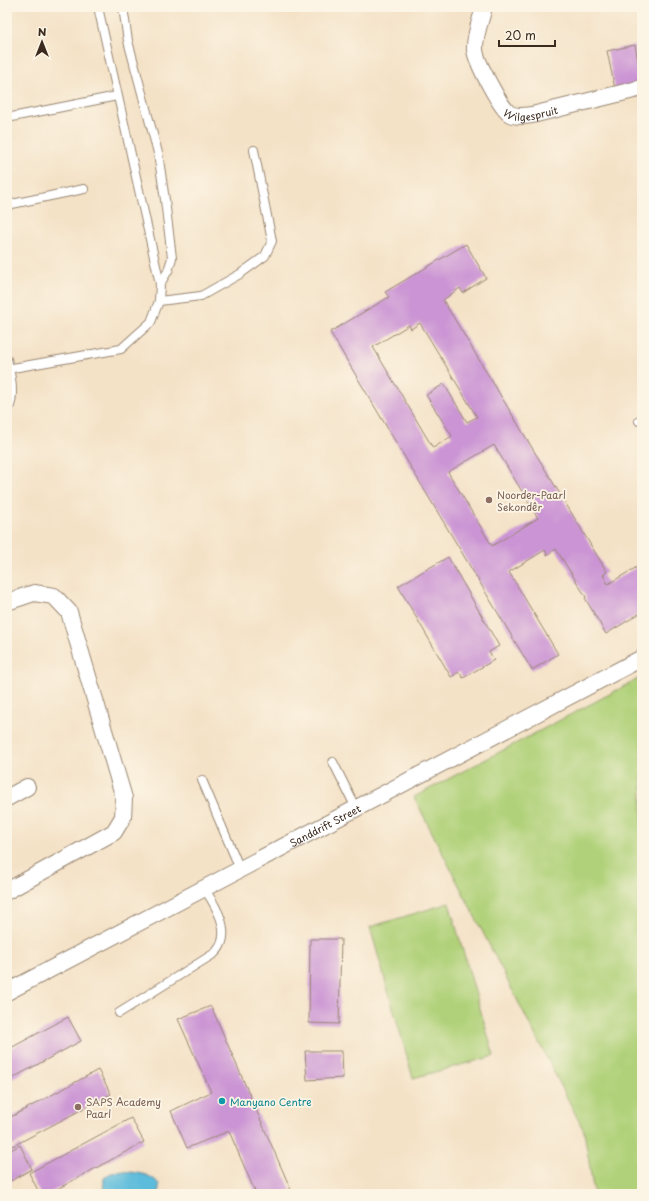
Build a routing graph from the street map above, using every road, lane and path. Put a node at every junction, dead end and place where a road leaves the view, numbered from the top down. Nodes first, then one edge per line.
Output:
1 (98, 7) edge
2 (123, 7) edge
3 (484, 7) edge
4 (642, 88) edge
5 (117, 96) junction
6 (7, 118) edge
7 (254, 150) dead end
8 (84, 189) dead end
9 (7, 205) edge
10 (160, 284) junction
11 (159, 301) junction
12 (7, 359) edge
13 (8, 369) edge
14 (7, 413) edge
15 (7, 602) edge
16 (642, 658) edge
17 (333, 762) dead end
18 (202, 780) dead end
19 (27, 787) dead end
20 (7, 798) edge
21 (356, 808) junction
22 (240, 869) junction
23 (204, 888) junction
24 (7, 891) edge
25 (7, 992) edge
26 (119, 1013) dead end

1 - 5 lane
2 - 10 lane
3 - 4 street, Wilgespruit
5 - 6 lane
5 - 10 lane
7 - 11 lane
8 - 9 lane
10 - 11 lane
11 - 13 lane
12 - 13 lane
13 - 14 lane
15 - 24 street
16 - 21 street, Sanddrift Street
17 - 21 lane
18 - 22 lane
19 - 20 street
21 - 22 street, Sanddrift Street
22 - 23 street, Sanddrift Street
23 - 25 street, Sanddrift Street
23 - 26 lane

